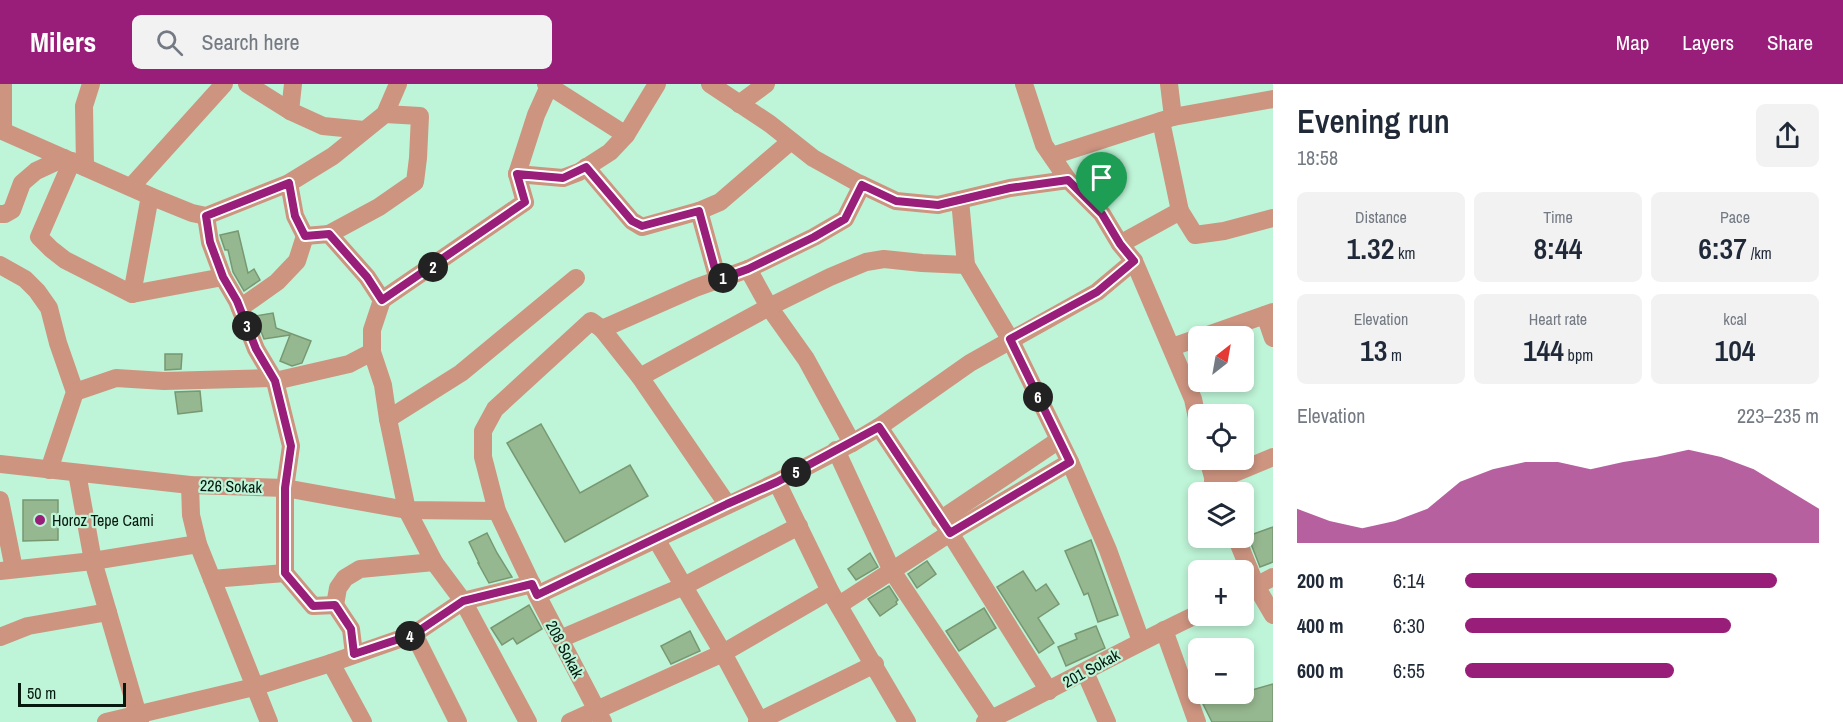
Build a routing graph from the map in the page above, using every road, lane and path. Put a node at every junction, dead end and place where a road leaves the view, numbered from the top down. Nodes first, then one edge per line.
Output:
1 (3, 84) edge
2 (92, 84) edge
3 (224, 84) edge
4 (247, 84) edge
5 (293, 84) edge
6 (398, 84) edge
7 (657, 84) edge
8 (710, 84) edge
9 (766, 84) edge
10 (1024, 84) edge
11 (1169, 84) edge
12 (547, 85) edge
13 (1273, 99) edge
14 (739, 104) junction
15 (290, 111) junction
16 (385, 114) junction
17 (1167, 119) junction
18 (1, 130) edge
19 (364, 130) junction
20 (626, 135) junction
21 (791, 141) junction
22 (1052, 156) junction
23 (74, 162) junction
24 (586, 167) junction
25 (517, 174) junction
26 (1068, 180) junction
27 (289, 183) junction
28 (862, 185) junction
29 (131, 187) junction
30 (150, 196) junction
31 (960, 200) junction
32 (699, 211) junction
33 (1180, 211) junction
34 (0, 214) edge
35 (206, 216) junction
36 (1273, 218) edge
37 (329, 234) junction
38 (305, 236) junction
39 (1120, 244) junction
40 (1134, 261) junction
41 (0, 265) edge
42 (966, 265) junction
43 (748, 269) junction
44 (223, 277) junction
45 (576, 278) dead end
46 (718, 280) junction
47 (132, 294) junction
48 (382, 300) junction
49 (769, 307) junction
50 (240, 308) junction
51 (1269, 314) edge
52 (1234, 326) edge
53 (602, 329) junction
54 (1273, 338) edge
55 (1010, 339) junction
56 (1188, 341) edge
57 (1172, 347) junction
58 (372, 352) junction
59 (639, 377) junction
60 (273, 380) junction
61 (75, 392) junction
62 (1194, 404) edge
63 (388, 419) junction
64 (879, 427) junction
65 (1059, 440) junction
66 (844, 447) junction
67 (1273, 457) edge
68 (1070, 462) junction
69 (0, 464) edge
70 (49, 470) junction
71 (76, 473) junction
72 (777, 482) junction
73 (1225, 482) edge
74 (190, 485) junction
75 (285, 488) junction
76 (0, 500) edge
77 (727, 504) junction
78 (407, 510) junction
79 (497, 511) junction
80 (799, 526) junction
81 (945, 526) junction
82 (656, 539) junction
83 (198, 544) junction
84 (6, 560) edge
85 (93, 561) junction
86 (434, 562) junction
87 (891, 571) junction
88 (285, 573) junction
89 (1273, 577) edge
90 (212, 579) junction
91 (684, 586) junction
92 (1254, 588) edge
93 (535, 589) junction
94 (1254, 594) edge
95 (835, 598) junction
96 (463, 601) junction
97 (335, 605) junction
98 (108, 612) junction
99 (1273, 615) edge
100 (1188, 619) edge
101 (1164, 630) junction
102 (414, 634) junction
103 (0, 637) edge
104 (560, 639) junction
105 (1141, 641) junction
106 (723, 653) junction
107 (354, 654) junction
108 (331, 663) junction
109 (875, 664) junction
110 (1085, 672) junction
111 (254, 687) junction
112 (1048, 691) junction
113 (601, 716) edge
114 (139, 719) edge
115 (988, 720) edge
116 (106, 722) edge
117 (269, 722) edge
118 (363, 722) edge
119 (458, 722) edge
120 (528, 722) edge
121 (570, 722) edge
122 (759, 722) edge
123 (907, 722) edge
124 (1107, 722) edge
125 (1197, 722) edge

1 - 18 street
2 - 23 street
3 - 29 street
4 - 15 street
5 - 15 street
6 - 16 street
7 - 20 street
8 - 14 street
9 - 14 street
10 - 22 street
11 - 17 street
12 - 20 street
12 - 25 street
13 - 17 street
14 - 21 street
15 - 19 street
16 - 19 street
16 - 37 street
17 - 22 street
17 - 33 street
18 - 23 street
19 - 27 street
20 - 24 street
21 - 28 street
21 - 32 street
22 - 26 street
23 - 29 street
23 - 34 street
23 - 47 street
24 - 25 street
24 - 32 street
25 - 48 street
26 - 31 street
26 - 39 street
27 - 35 street
27 - 38 street
28 - 31 street
28 - 43 street
29 - 30 street
30 - 35 street
30 - 47 street
31 - 42 street
32 - 46 street
33 - 36 street
33 - 39 street
35 - 44 street
37 - 38 street
37 - 48 street
38 - 50 street
39 - 40 street
40 - 55 street
40 - 57 street
41 - 61 street
42 - 49 street
42 - 55 street
43 - 46 street
43 - 49 street
44 - 47 street
44 - 50 street
45 - 63 street
46 - 53 street
48 - 58 street
49 - 59 street
49 - 66 street
50 - 60 street
51 - 52 street
51 - 54 street
53 - 59 street
53 - 79 street, 208 Sokak
55 - 64 street
55 - 65 street
56 - 57 street
57 - 62 street
58 - 60 street
58 - 63 street
59 - 77 street
60 - 61 street
60 - 75 street
61 - 70 street
63 - 78 street
64 - 66 street
64 - 81 street
65 - 68 street
65 - 81 street
66 - 72 street
66 - 87 street
67 - 73 street
68 - 81 street
68 - 105 street
69 - 70 street, 226 Sokak
70 - 71 street, 226 Sokak
71 - 74 street, 226 Sokak
71 - 85 street
72 - 77 street
72 - 80 street
74 - 75 street, 226 Sokak
74 - 83 street
75 - 78 street, 226 Sokak
75 - 88 street
76 - 84 street
77 - 82 street
78 - 79 street, 226 Sokak
78 - 86 street
79 - 93 street, 208 Sokak
80 - 91 street
80 - 95 street
81 - 87 street
81 - 112 street
82 - 91 street
82 - 93 street
83 - 85 street
83 - 90 street
84 - 85 street
85 - 98 street
86 - 96 street
86 - 97 street
87 - 95 street
87 - 115 street
88 - 90 street
88 - 97 street
89 - 92 street
90 - 111 street
91 - 104 street
91 - 106 street
93 - 96 street
93 - 104 street, 208 Sokak
94 - 99 street
95 - 106 street
95 - 109 street
96 - 102 street
96 - 120 street
97 - 107 street
98 - 103 street
98 - 114 street
100 - 101 street, 201 Sokak
101 - 105 street, 201 Sokak
101 - 125 street
102 - 107 street
102 - 119 street
104 - 113 street, 208 Sokak
105 - 110 street, 201 Sokak
106 - 113 street
106 - 122 street
107 - 108 street
108 - 111 street
108 - 118 street
109 - 122 street
109 - 123 street
110 - 112 street, 201 Sokak
110 - 124 street
111 - 114 street
111 - 117 street
112 - 115 street, 201 Sokak
113 - 121 street
114 - 116 street

